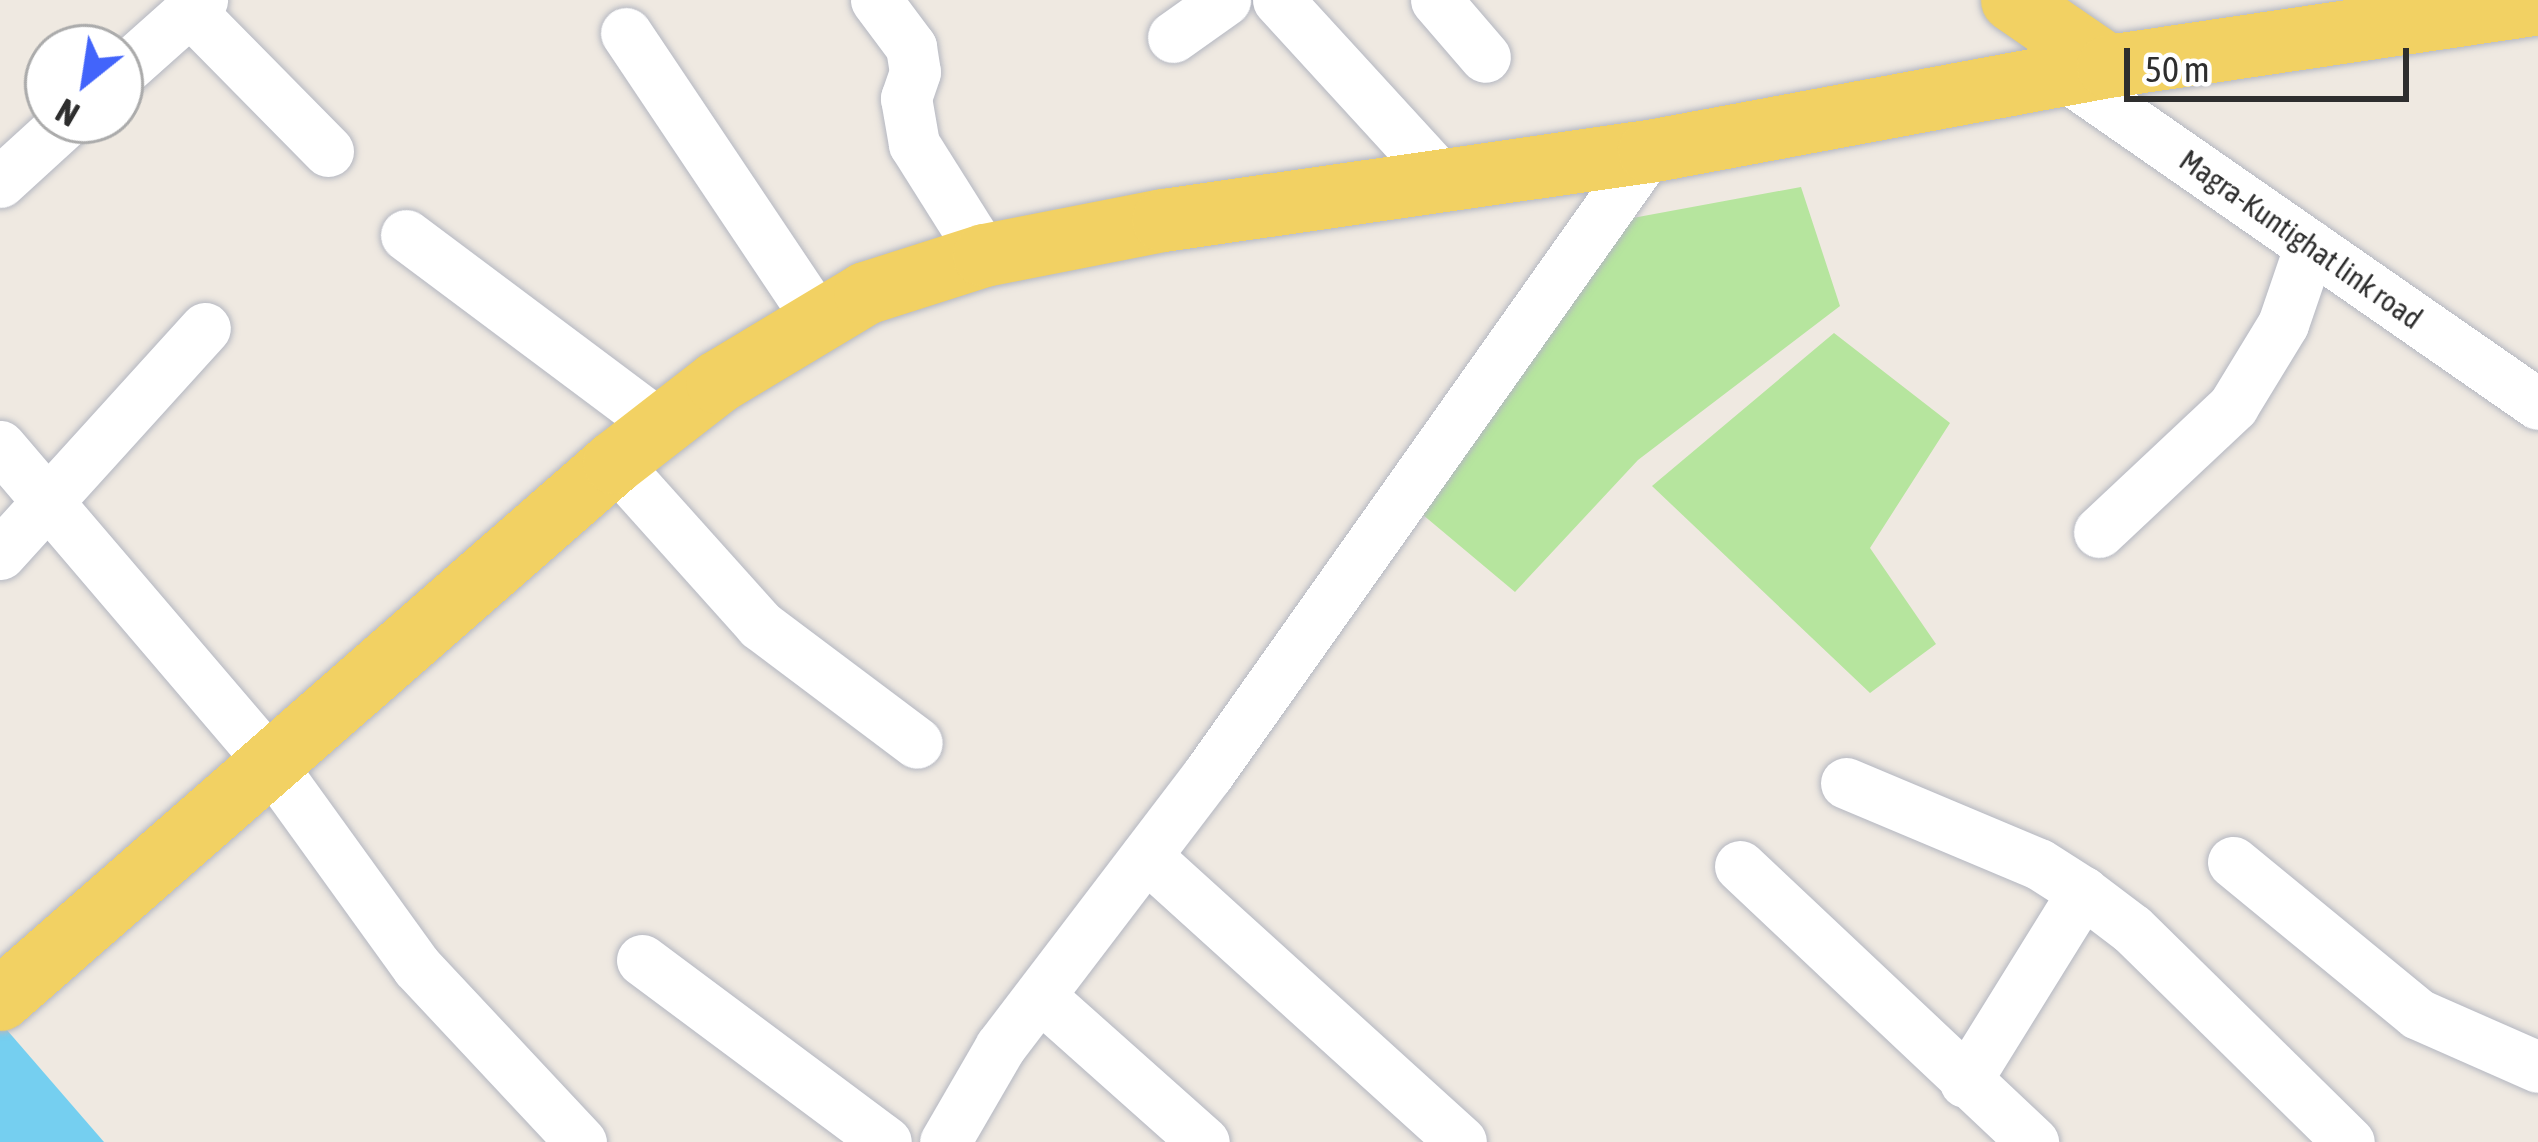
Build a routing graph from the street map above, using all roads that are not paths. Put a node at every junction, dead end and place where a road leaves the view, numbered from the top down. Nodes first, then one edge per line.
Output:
1 (876, 0) edge
2 (1225, 0) edge
3 (1278, 0) edge
4 (1436, 0) edge
5 (2538, 3) edge
6 (195, 5) edge
7 (2032, 5) edge
8 (626, 33) dead end
9 (1173, 37) dead end
10 (144, 51) edge
11 (1485, 57) dead end
12 (2086, 70) junction
13 (42, 144) edge
14 (328, 151) dead end
15 (1649, 151) junction
16 (1441, 178) junction
17 (0, 182) edge
18 (406, 236) dead end
19 (2310, 245) junction
20 (984, 255) junction
21 (818, 320) junction
22 (205, 328) dead end
23 (2538, 404) edge
24 (637, 444) junction
25 (0, 446) edge
26 (45, 507) junction
27 (2099, 532) dead end
28 (0, 554) edge
29 (917, 743) dead end
30 (267, 759) junction
31 (1846, 783) dead end
32 (1146, 856) junction
33 (2234, 862) dead end
34 (1740, 866) dead end
35 (2083, 892) junction
36 (643, 960) dead end
37 (21, 980) edge
38 (1041, 997) junction
39 (2538, 1067) edge
40 (1965, 1082) junction
41 (949, 1140) edge
42 (581, 1142) edge
43 (886, 1142) edge
44 (1204, 1142) edge
45 (1461, 1142) edge
46 (2033, 1142) edge
47 (2348, 1142) edge

1 - 20 street
2 - 9 street
3 - 16 street
4 - 11 street
5 - 12 main road
6 - 10 street
6 - 14 street
7 - 12 main road
8 - 21 street
12 - 15 main road
12 - 19 street, Magra-Kuntighat link road
13 - 17 street
15 - 16 main road
15 - 32 street
16 - 20 main road
18 - 24 street
19 - 23 street, Magra-Kuntighat link road
19 - 27 street
20 - 21 main road
21 - 24 main road
22 - 26 street
24 - 29 street
24 - 30 main road
25 - 26 street
26 - 28 street
26 - 30 street
30 - 37 main road
30 - 42 street
31 - 35 street
32 - 38 street
32 - 45 street
33 - 39 street
34 - 40 street
35 - 40 street
35 - 47 street
36 - 43 street
38 - 41 street
38 - 44 street
40 - 46 street

